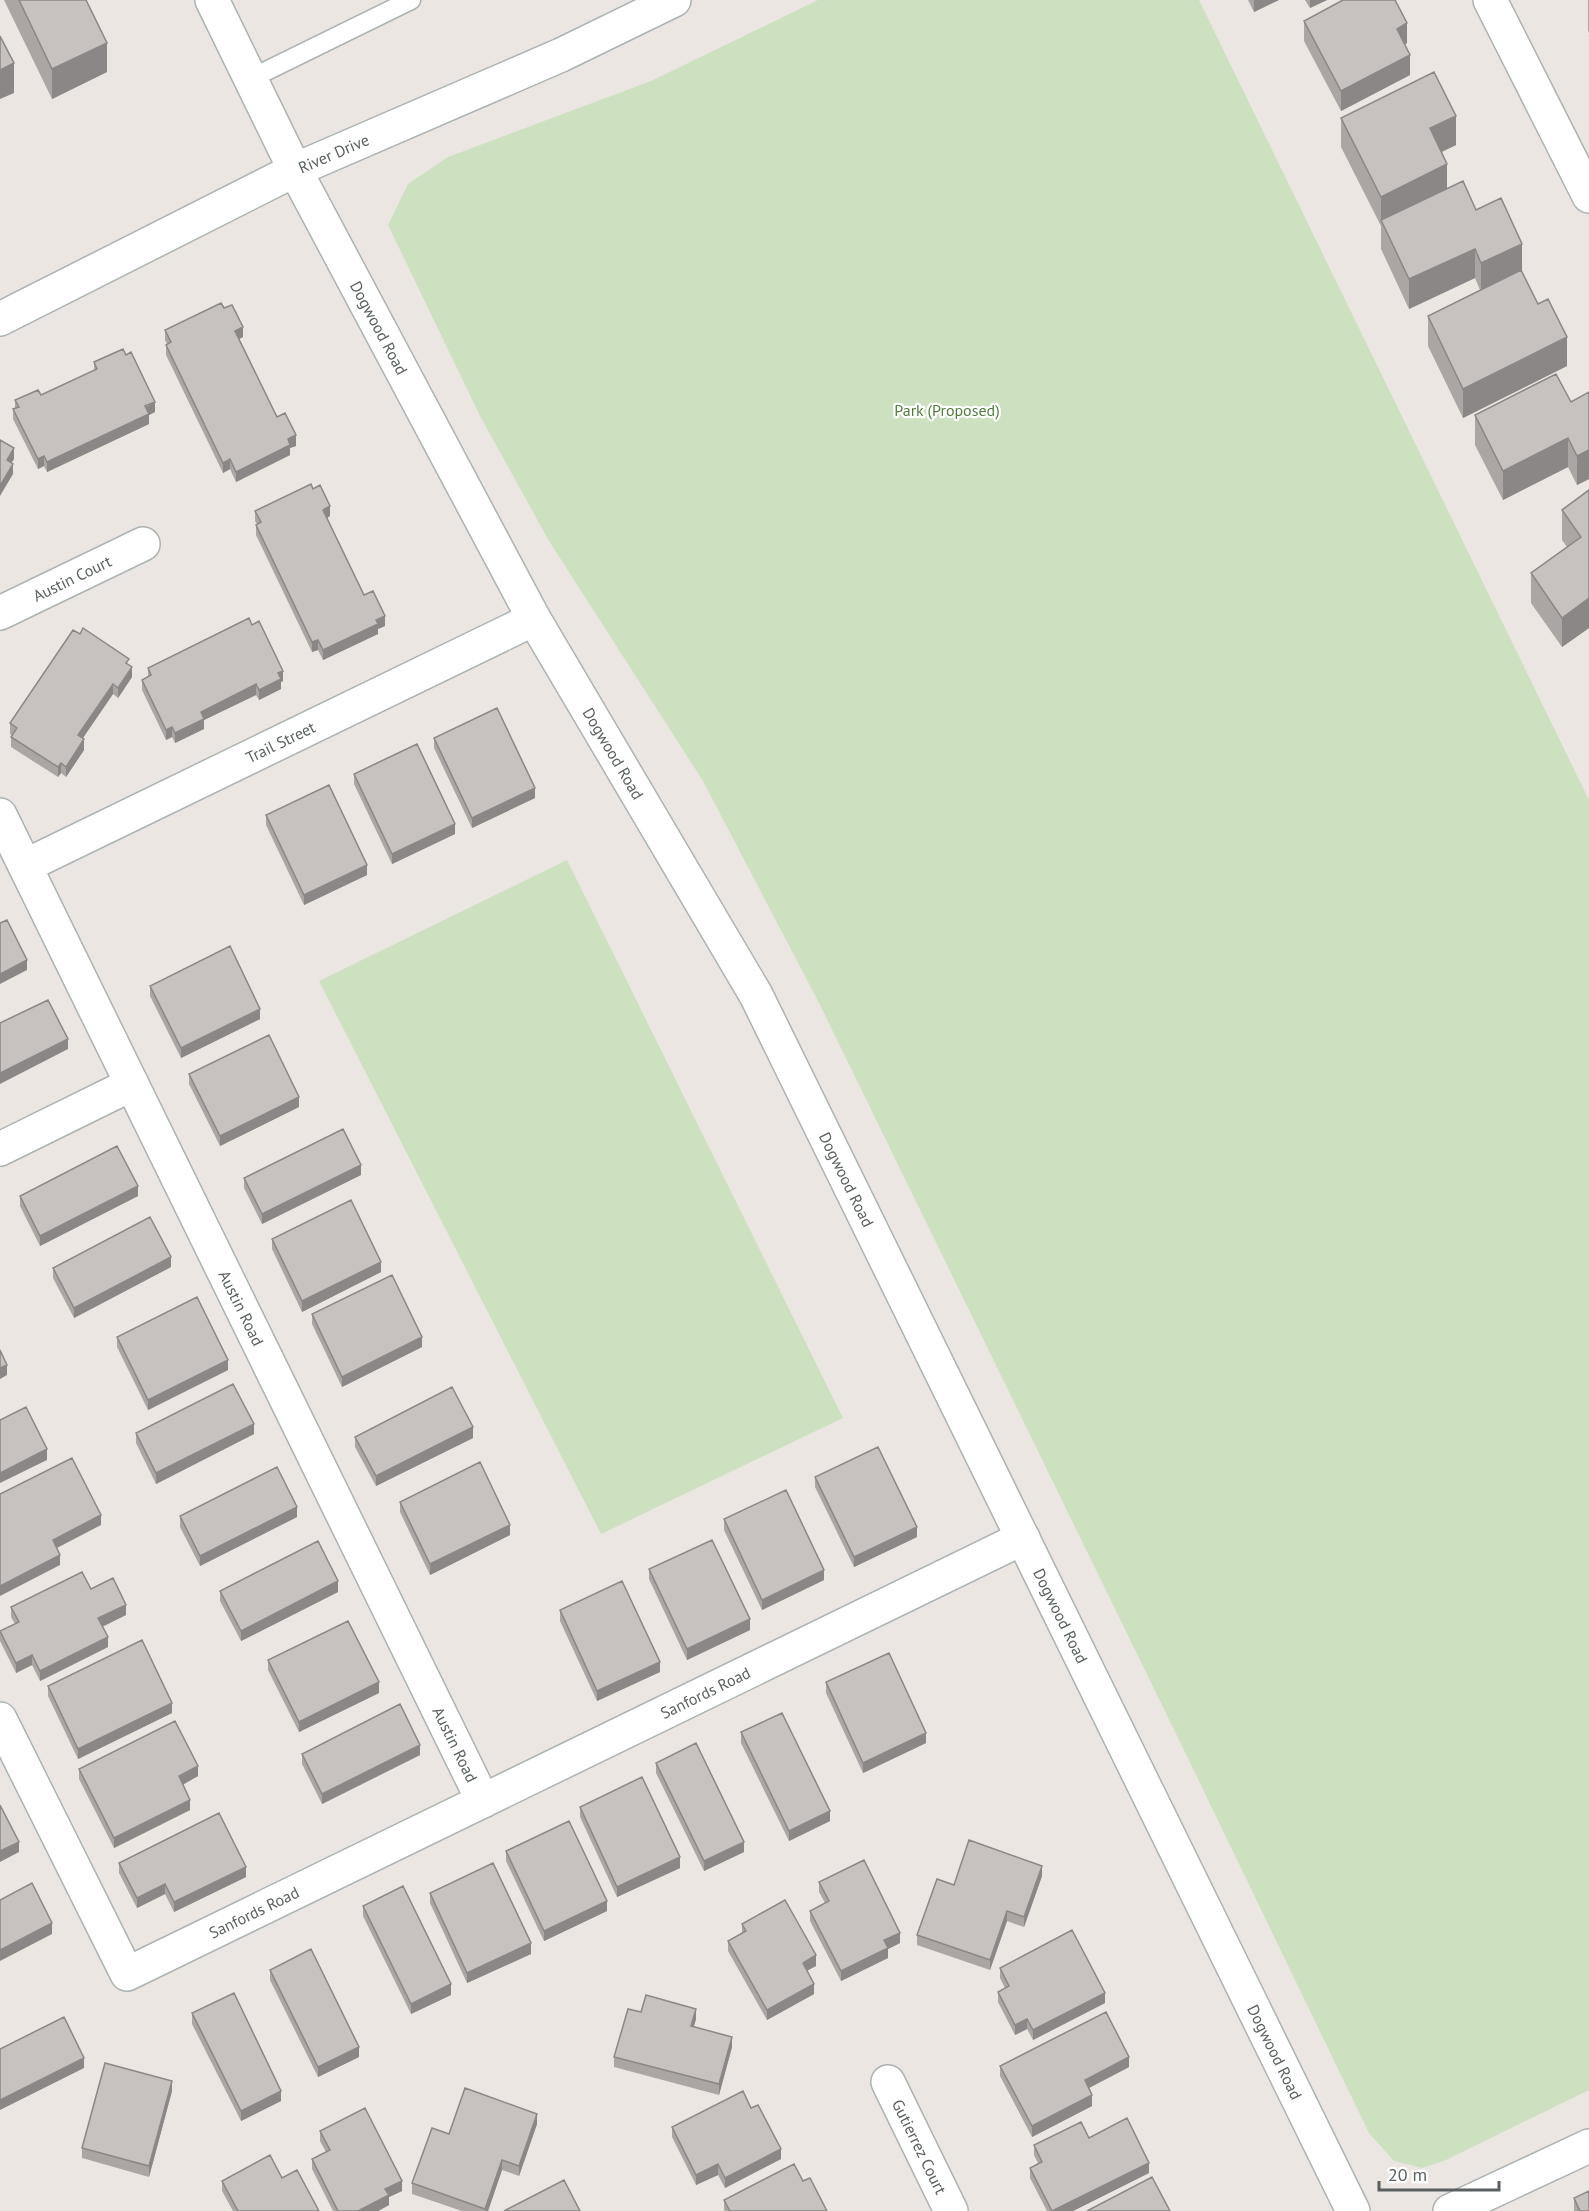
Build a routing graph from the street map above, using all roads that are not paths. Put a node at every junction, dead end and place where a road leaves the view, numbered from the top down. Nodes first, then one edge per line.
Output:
1 (212, 0) edge
2 (411, 0) edge
3 (674, 0) edge
4 (1490, 0) edge
5 (250, 79) junction
6 (295, 171) junction
7 (1589, 196) edge
8 (0, 319) edge
9 (143, 544) dead end
10 (0, 613) edge
11 (534, 619) junction
12 (0, 815) edge
13 (25, 866) junction
14 (132, 1084) junction
15 (0, 1149) edge
16 (1023, 1538) junction
17 (0, 1719) edge
18 (483, 1801) junction
19 (888, 2082) dead end
20 (1589, 2146) edge
21 (951, 2211) edge
22 (1353, 2211) edge
23 (1450, 2211) edge

1 - 5 street, Dogwood Road
2 - 5 lane
3 - 6 street, River Drive
4 - 7 street
5 - 6 street, Dogwood Road
6 - 8 street, River Drive
6 - 11 street, Dogwood Road
9 - 10 street, Austin Court
11 - 13 street, Trail Street
11 - 16 street, Dogwood Road
12 - 13 street, Austin Road
13 - 14 street, Austin Road
14 - 15 street
14 - 18 street, Austin Road
16 - 18 street, Sanfords Road
16 - 22 street, Dogwood Road
17 - 18 street, Sanfords Road
19 - 21 street, Gutierrez Court
20 - 23 street

